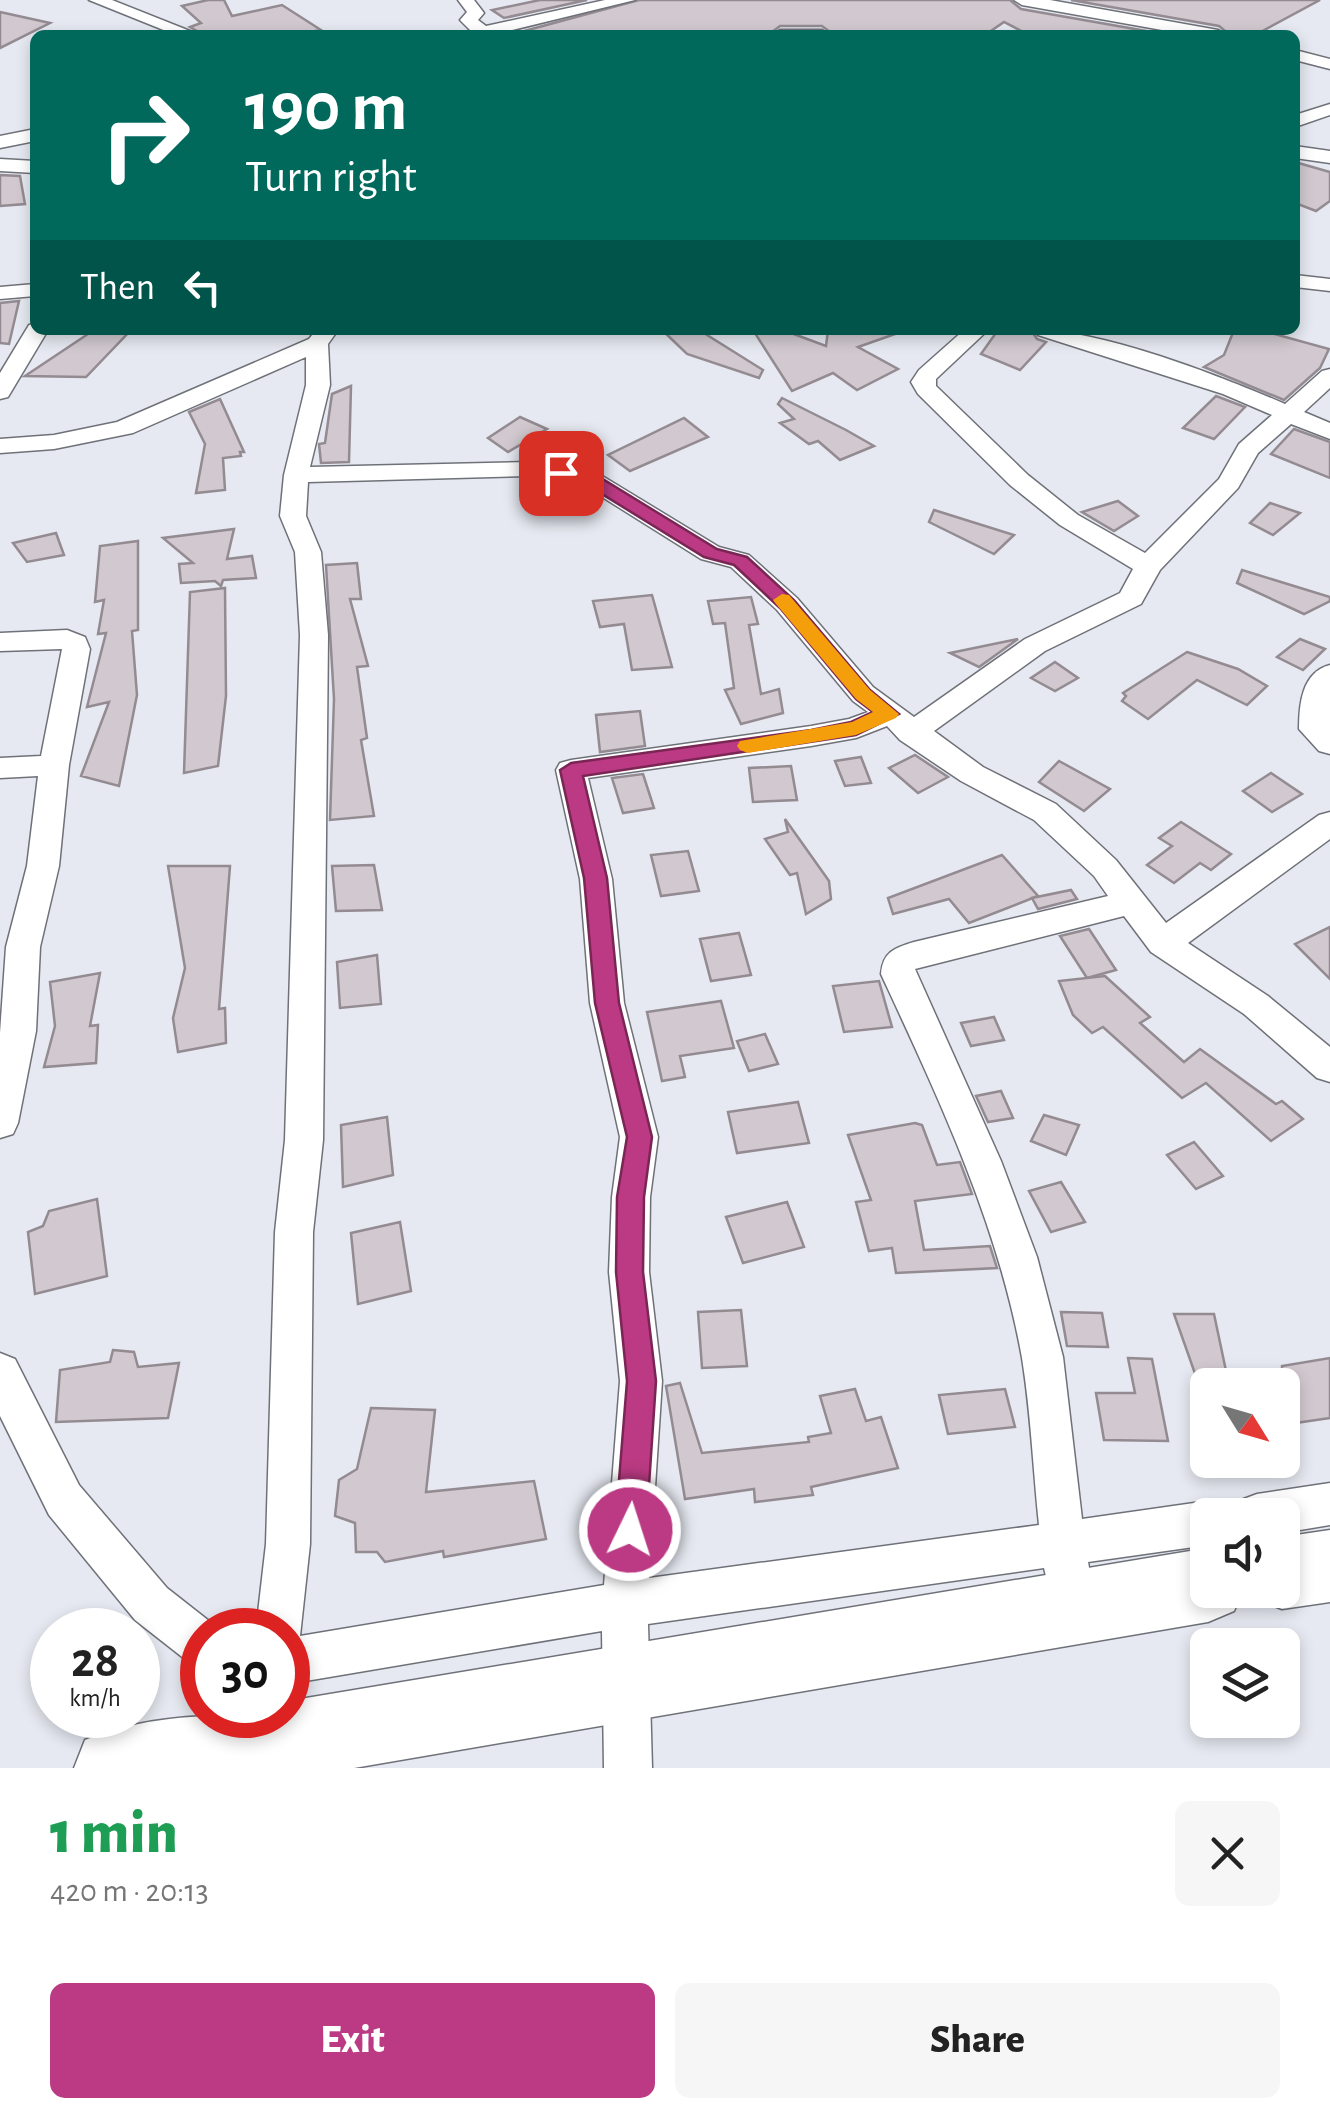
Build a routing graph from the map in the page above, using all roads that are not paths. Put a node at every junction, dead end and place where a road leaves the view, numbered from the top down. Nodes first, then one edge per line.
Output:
1 (96, 0) edge
2 (466, 0) edge
3 (627, 0) edge
4 (1022, 0) edge
5 (152, 4) dead end
6 (126, 10) junction
7 (179, 30) edge
8 (474, 30) edge
9 (490, 30) edge
10 (1190, 30) edge
11 (1300, 56) edge
12 (1330, 64) edge
13 (1330, 110) edge
14 (1300, 119) edge
15 (30, 136) edge
16 (0, 142) edge
17 (1300, 153) edge
18 (1330, 157) edge
19 (0, 165) edge
20 (30, 167) edge
21 (1300, 282) edge
22 (1330, 285) edge
23 (30, 291) edge
24 (0, 294) edge
25 (33, 335) edge
26 (971, 335) edge
27 (1061, 335) edge
28 (322, 337) edge
29 (1330, 376) edge
30 (0, 392) edge
31 (1288, 415) junction
32 (1330, 432) edge
33 (0, 446) edge
34 (296, 475) junction
35 (1148, 566) junction
36 (0, 642) edge
37 (1330, 674) edge
38 (900, 723) junction
39 (1330, 744) edge
40 (54, 765) junction
41 (0, 768) edge
42 (1330, 823) edge
43 (1131, 902) junction
44 (15, 917) edge
45 (1164, 943) junction
46 (1330, 1068) edge
47 (0, 1123) edge
48 (0, 1372) edge
49 (1330, 1504) edge
50 (1300, 1509) edge
51 (1190, 1530) edge
52 (1330, 1566) edge
53 (1300, 1570) edge
54 (1067, 1576) junction
55 (1190, 1584) edge
56 (624, 1604) junction
57 (281, 1608) edge
58 (180, 1627) edge
59 (310, 1657) edge
60 (629, 1685) junction
61 (310, 1736) edge
62 (299, 1738) edge
63 (113, 1768) edge
64 (628, 1768) edge

1 - 6 street
2 - 8 street
3 - 9 street
4 - 10 street
5 - 6 street
6 - 7 street
11 - 12 street
13 - 14 street
15 - 16 street
17 - 18 street
19 - 20 street
21 - 22 street
23 - 24 street
25 - 30 street
26 - 35 street
27 - 31 street
28 - 33 street
28 - 34 street
29 - 31 street
31 - 32 street
31 - 35 street
34 - 38 street
34 - 57 street
35 - 38 street
36 - 40 street
37 - 39 street
38 - 43 street
38 - 56 street
40 - 41 street
40 - 44 street
42 - 45 street
43 - 45 street
43 - 54 street
44 - 47 street
45 - 46 street
48 - 58 street
49 - 50 street
51 - 54 street
52 - 53 main road
54 - 55 main road
54 - 56 street
54 - 60 main road
56 - 59 street
56 - 60 street
60 - 61 main road
60 - 64 street
62 - 63 main road

